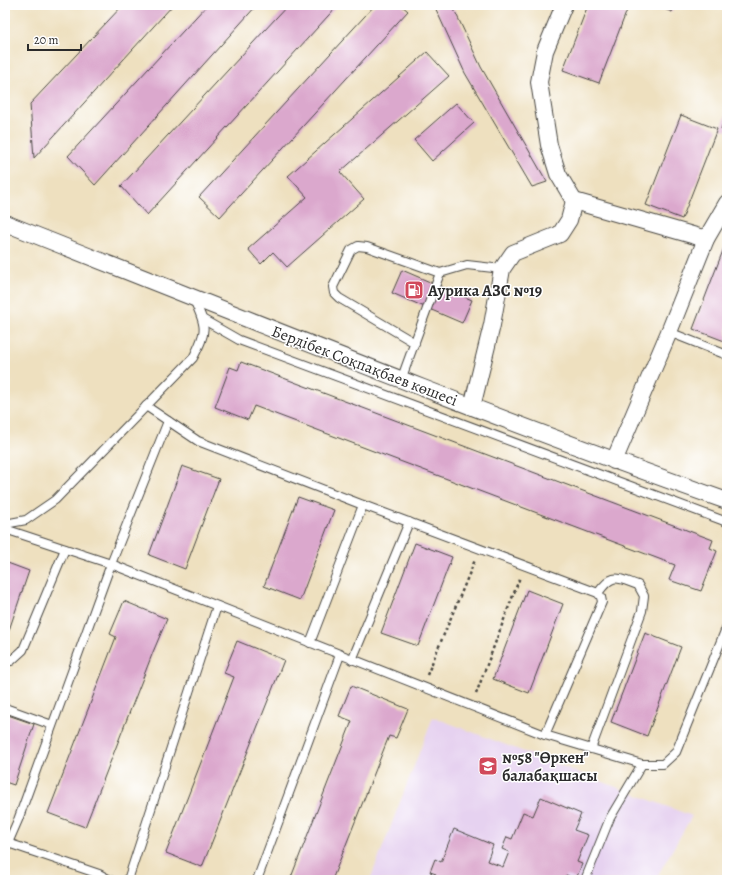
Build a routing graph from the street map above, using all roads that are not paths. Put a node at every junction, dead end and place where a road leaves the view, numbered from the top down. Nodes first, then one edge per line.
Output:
1 (564, 5) edge
2 (574, 200) junction
3 (727, 203) edge
4 (5, 223) edge
5 (706, 239) junction
6 (502, 269) junction
7 (440, 273) junction
8 (194, 298) junction
9 (204, 320) junction
10 (669, 332) junction
11 (415, 342) junction
12 (727, 355) edge
13 (401, 380) junction
14 (146, 406) junction
15 (472, 406) junction
16 (168, 421) junction
17 (614, 461) junction
18 (727, 501) edge
19 (363, 505) junction
20 (409, 522) junction
21 (727, 522) edge
22 (5, 524) edge
23 (5, 529) edge
24 (65, 549) junction
25 (110, 564) junction
26 (598, 593) junction
27 (217, 606) junction
28 (727, 626) edge
29 (310, 643) junction
30 (340, 655) junction
31 (352, 660) junction
32 (5, 661) edge
33 (5, 708) edge
34 (52, 725) junction
35 (545, 735) junction
36 (591, 749) junction
37 (642, 764) junction
38 (6, 842) edge
39 (110, 880) edge
40 (128, 880) edge
41 (257, 880) edge
42 (585, 880) edge

1 - 2 street
2 - 5 street
2 - 6 street
3 - 5 street
4 - 8 street, Бердібек Соқпақбаев көшесі
5 - 10 street
6 - 7 lane
6 - 15 street
7 - 11 lane
7 - 11 lane
8 - 9 lane
8 - 13 street, Бердібек Соқпақбаев көшесі
9 - 14 lane
9 - 21 lane
10 - 12 lane
10 - 17 street
11 - 13 lane
13 - 15 street, Бердібек Соқпақбаев көшесі
14 - 16 lane
14 - 22 lane
15 - 17 street, Бердібек Соқпақбаев көшесі
16 - 19 lane
16 - 25 lane
17 - 18 street, Бердібек Соқпақбаев көшесі
19 - 20 lane
19 - 29 lane
20 - 26 lane
20 - 31 lane
23 - 24 lane
24 - 25 lane
24 - 32 lane
25 - 27 lane
25 - 34 lane
26 - 35 lane
26 - 36 lane
27 - 29 lane
27 - 40 lane
28 - 37 lane
29 - 30 lane
30 - 31 lane
30 - 41 lane
31 - 35 lane
33 - 34 lane
34 - 38 lane
35 - 36 lane
36 - 37 lane
37 - 42 lane
38 - 39 lane

